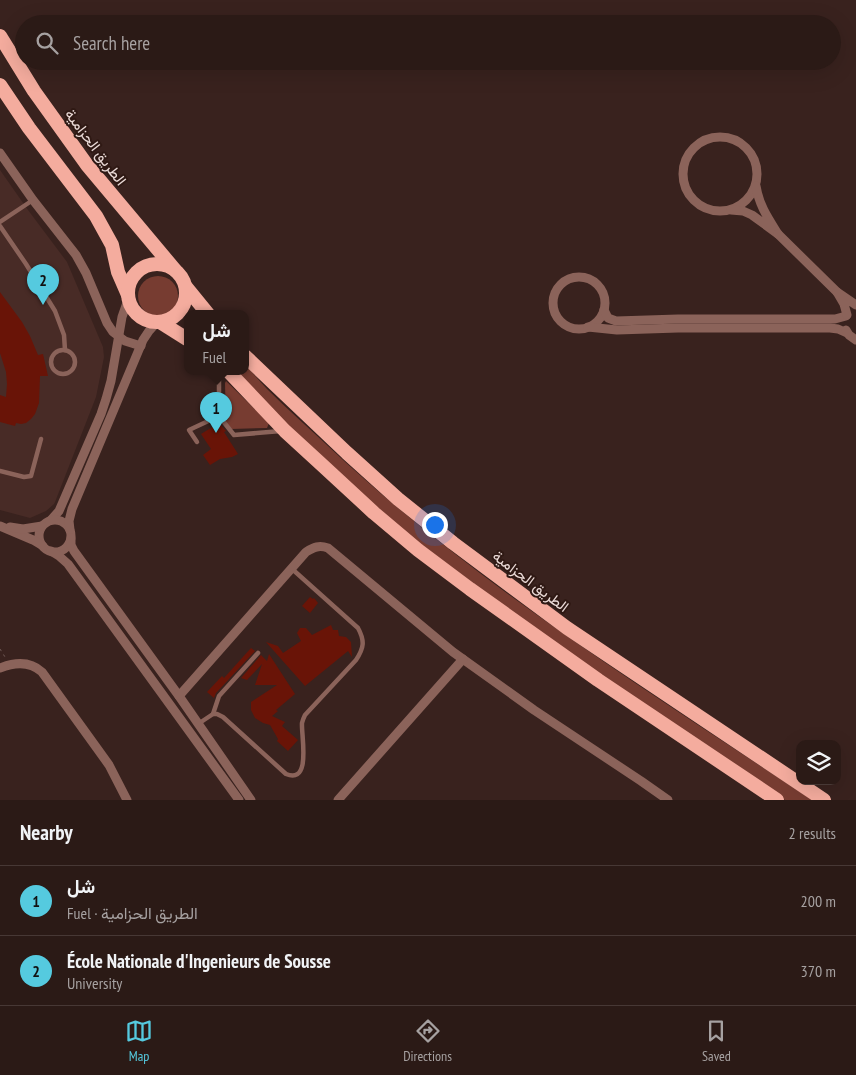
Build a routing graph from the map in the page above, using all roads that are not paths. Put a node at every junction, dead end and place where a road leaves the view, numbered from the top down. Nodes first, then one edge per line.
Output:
1 (0, 36) edge
2 (15, 60) edge
3 (21, 70) edge
4 (0, 85) edge
5 (0, 153) edge
6 (756, 186) junction
7 (33, 200) junction
8 (731, 210) junction
9 (0, 222) edge
10 (0, 226) edge
11 (778, 234) junction
12 (175, 270) junction
13 (186, 287) junction
14 (837, 292) junction
15 (129, 296) junction
16 (856, 306) edge
17 (205, 310) edge
18 (604, 310) junction
19 (846, 316) junction
20 (158, 322) junction
21 (588, 327) junction
22 (847, 333) junction
23 (118, 337) junction
24 (184, 337) edge
25 (856, 340) edge
26 (141, 346) junction
27 (65, 350) junction
28 (249, 360) edge
29 (219, 375) edge
30 (231, 375) edge
31 (218, 416) junction
32 (285, 430) junction
33 (92, 434) junction
34 (102, 438) junction
35 (41, 439) dead end
36 (197, 442) dead end
37 (0, 471) edge
38 (51, 520) junction
39 (0, 526) edge
40 (42, 526) junction
41 (70, 534) junction
42 (47, 549) junction
43 (291, 568) junction
44 (258, 653) dead end
45 (463, 660) junction
46 (0, 668) edge
47 (179, 696) junction
48 (213, 714) junction
49 (198, 724) junction
50 (127, 800) edge
51 (239, 800) edge
52 (251, 800) edge
53 (338, 800) edge
54 (668, 800) edge
55 (777, 800) edge
56 (824, 800) edge

1 - 2 highway, الطريق الحزامية
3 - 12 highway, الطريق الحزامية
4 - 15 highway
5 - 7 street
6 - 8 street
6 - 8 street
6 - 11 street
7 - 9 lane
7 - 23 street
8 - 11 street
10 - 27 lane
11 - 14 street
12 - 13 highway, الطريق الحزامية
12 - 15 highway
13 - 17 highway, الطريق الحزامية
13 - 20 highway
14 - 16 street
14 - 19 street
15 - 20 highway
15 - 23 street
16 - 19 street
18 - 19 street
18 - 21 street
18 - 21 street
19 - 22 street
20 - 24 highway
20 - 26 street
21 - 22 street
22 - 25 street
23 - 26 street
23 - 33 street
26 - 34 street
27 - 27 lane
28 - 56 highway, الطريق الحزامية
29 - 31 lane
30 - 32 highway
31 - 32 lane
31 - 36 lane
32 - 55 highway
33 - 34 street
33 - 38 street
34 - 41 street
35 - 37 lane
38 - 40 street
38 - 41 street
39 - 40 street
39 - 42 street
40 - 42 street
41 - 42 street
41 - 47 street
42 - 51 street
43 - 45 street
43 - 47 street
43 - 48 lane
44 - 48 lane
45 - 53 street
45 - 54 street
46 - 50 street
47 - 49 street
48 - 49 lane
49 - 52 street

